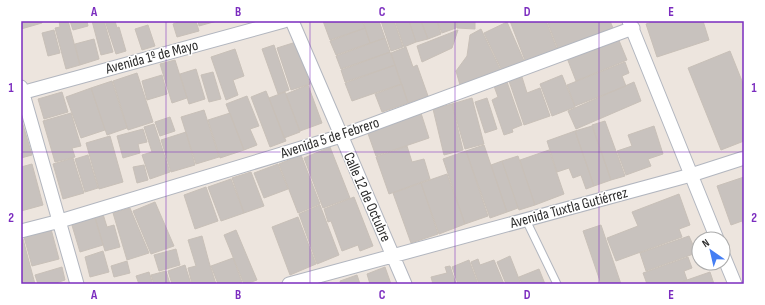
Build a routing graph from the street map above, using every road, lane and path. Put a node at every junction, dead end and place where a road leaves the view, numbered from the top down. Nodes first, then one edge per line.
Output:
1 (284, 21) edge
2 (292, 21) edge
3 (631, 25) edge
4 (22, 91) edge
5 (341, 136) junction
6 (744, 158) edge
7 (691, 175) junction
8 (526, 220) junction
9 (60, 221) junction
10 (21, 231) edge
11 (714, 231) edge
12 (394, 256) junction
13 (730, 271) edge
14 (77, 284) edge
15 (289, 284) edge
16 (405, 284) edge
17 (558, 284) edge
18 (735, 284) edge

1 - 4 street, Avenida 1º de Mayo
2 - 5 street, Calle 12 de Octubre
3 - 5 street, Avenida 5 de Febrero
3 - 7 street
4 - 9 street
5 - 9 street, Avenida 5 de Febrero
5 - 12 street, Calle 12 de Octubre
6 - 7 street, Avenida Tuxtla Gutiérrez
7 - 8 street, Avenida Tuxtla Gutiérrez
7 - 11 street
8 - 12 street, Avenida Tuxtla Gutiérrez
8 - 17 lane
9 - 10 street, Avenida 5 de Febrero
9 - 14 street
12 - 15 street, Avenida Tuxtla Gutiérrez
12 - 16 street, Calle 12 de Octubre
13 - 18 street

